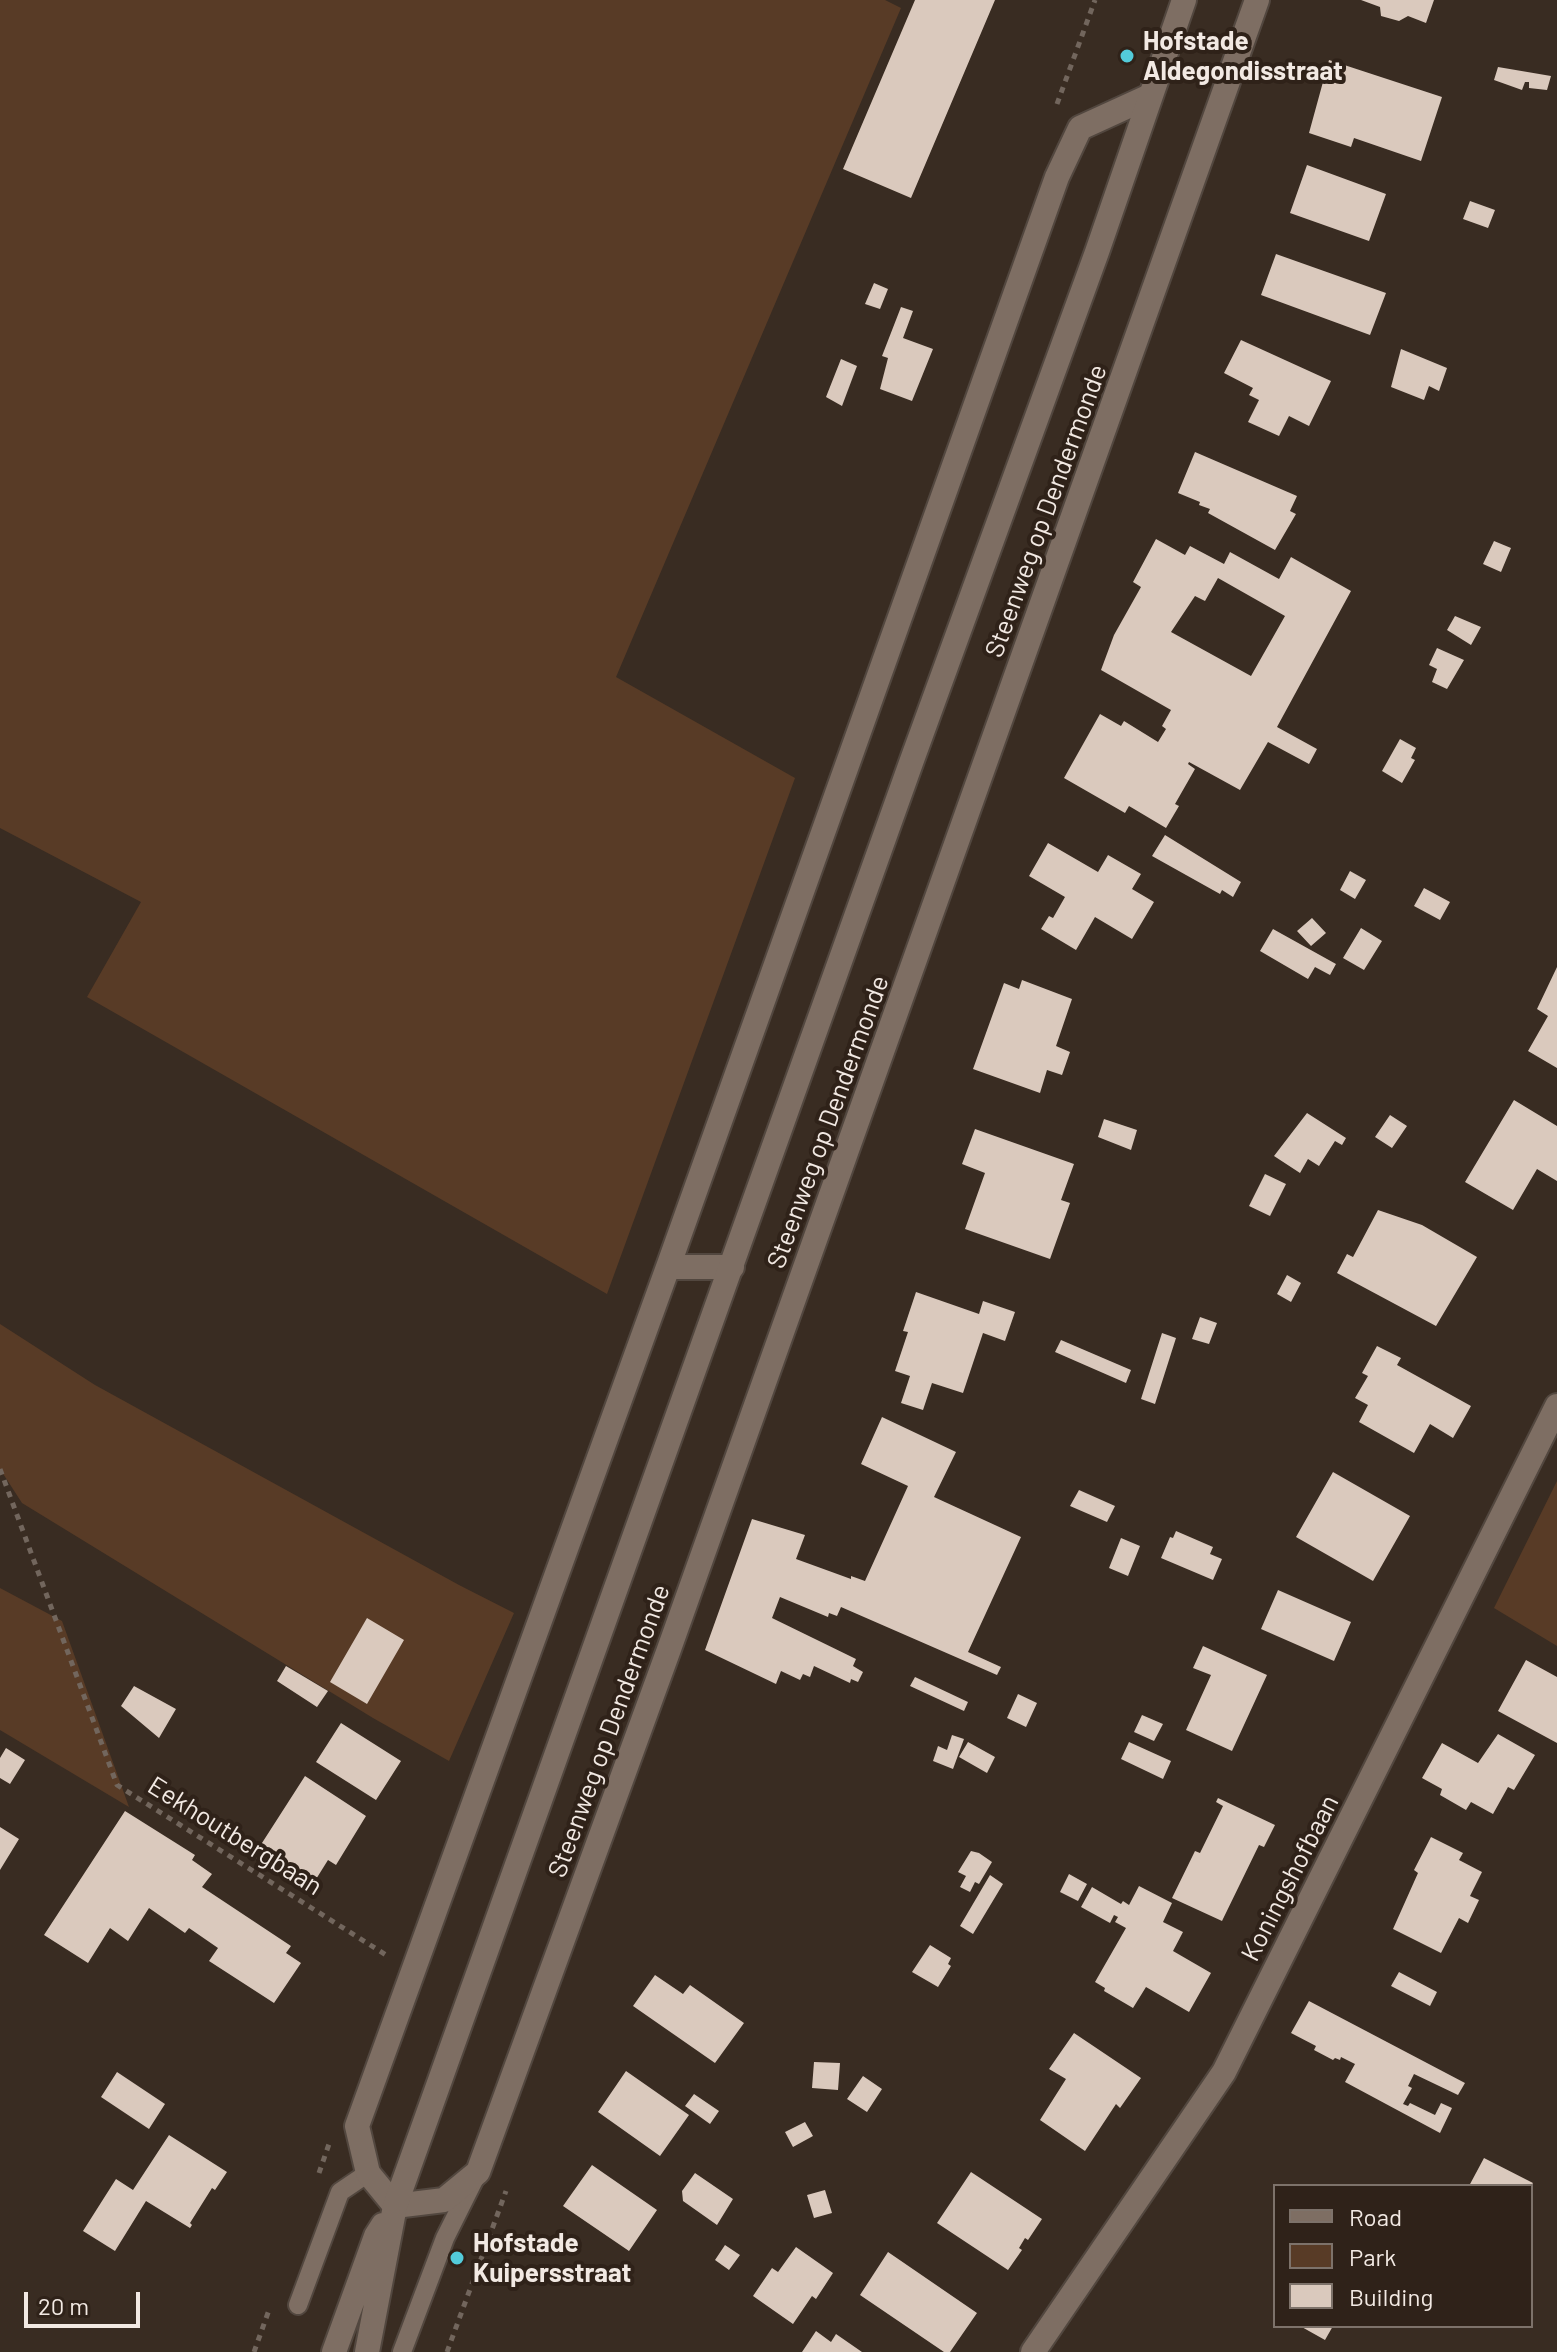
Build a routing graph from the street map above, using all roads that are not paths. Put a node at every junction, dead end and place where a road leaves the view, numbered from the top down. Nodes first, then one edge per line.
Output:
1 (1184, 0) edge
2 (1257, 0) edge
3 (1150, 96) junction
4 (668, 1267) junction
5 (732, 1267) junction
6 (1557, 1406) edge
7 (478, 2172) junction
8 (368, 2173) junction
9 (395, 2206) junction
10 (298, 2305) dead end
11 (334, 2352) edge
12 (367, 2352) edge
13 (402, 2352) edge
14 (1033, 2352) edge

1 - 3 street, Steenweg op Dendermonde
2 - 7 street, Steenweg op Dendermonde
3 - 4 street
3 - 5 street, Steenweg op Dendermonde
4 - 5 street, Steenweg op Dendermonde
4 - 8 street
5 - 9 street, Steenweg op Dendermonde
6 - 14 street, Koningshofbaan
7 - 9 street
7 - 13 lane
8 - 9 street
8 - 10 lane
9 - 11 street, Steenweg op Dendermonde
9 - 12 street, Steenweg op Dendermonde

